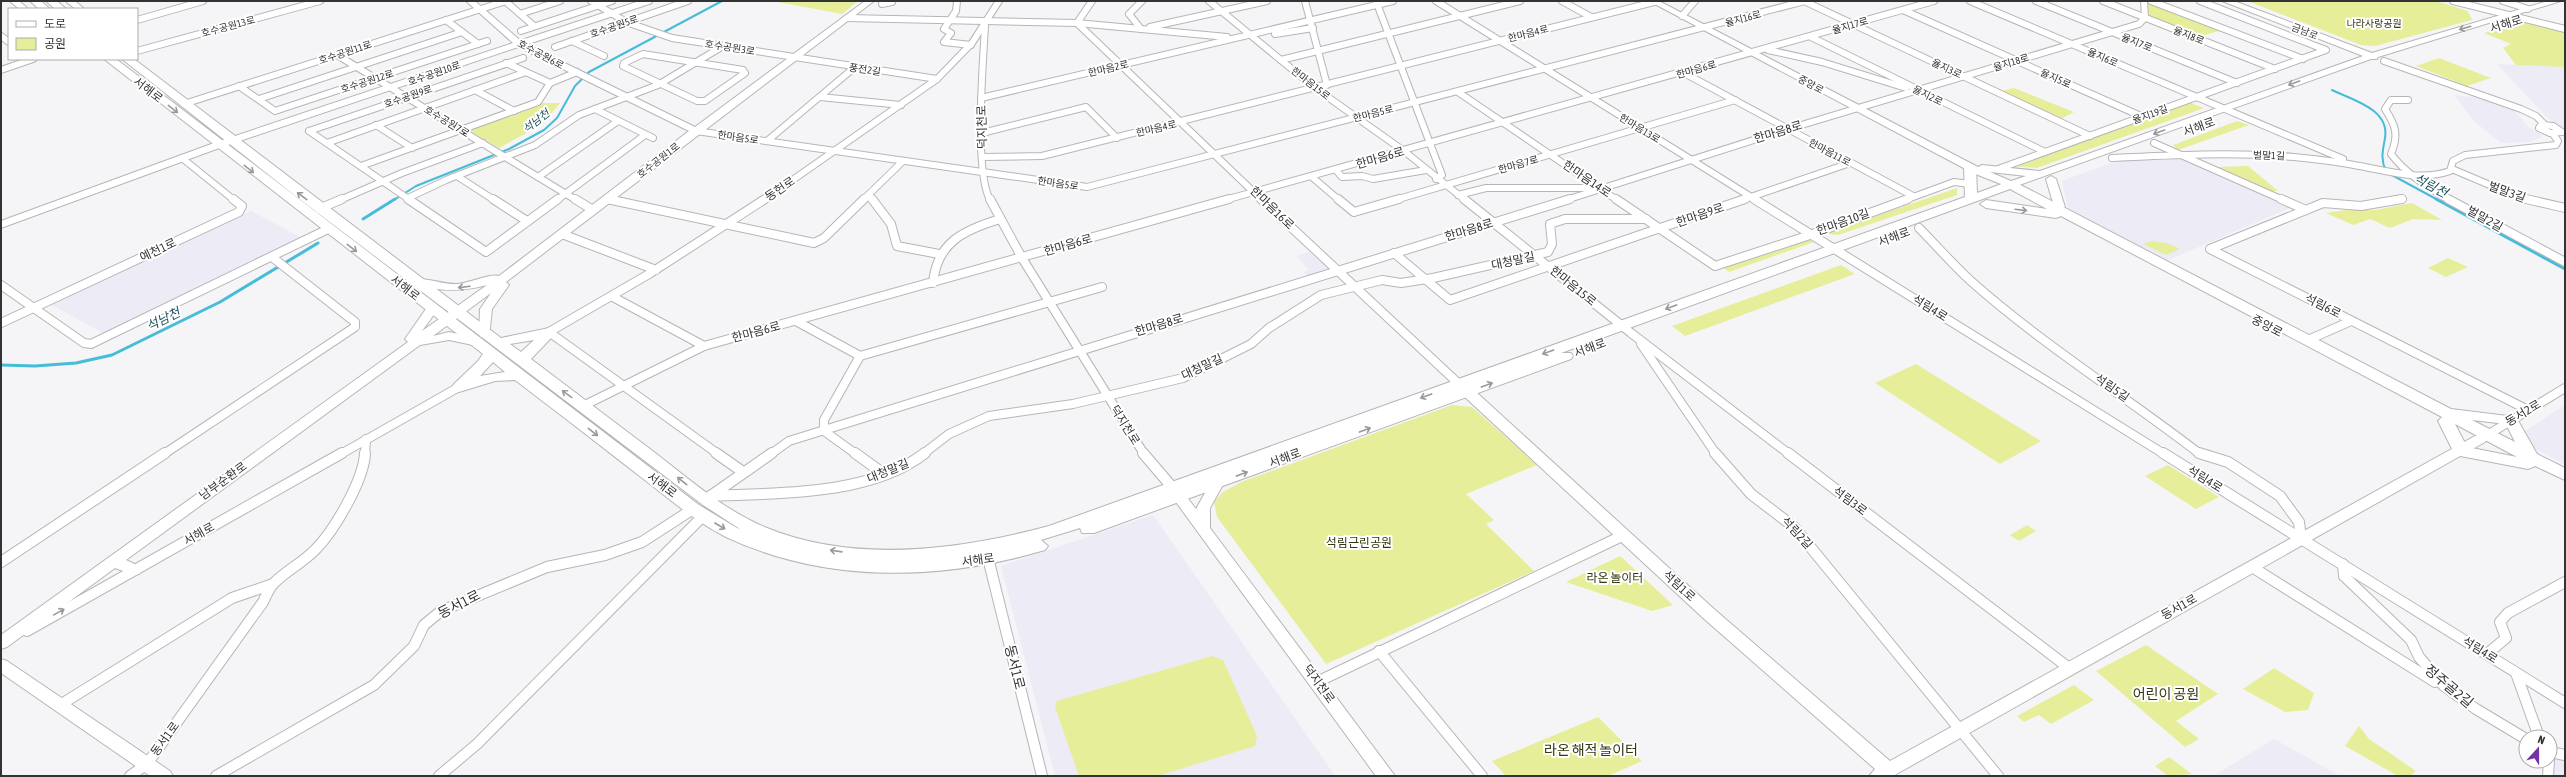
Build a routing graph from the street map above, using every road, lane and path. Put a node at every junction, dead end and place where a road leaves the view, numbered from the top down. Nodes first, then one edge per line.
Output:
1 (14, 1) edge
2 (35, 1) edge
3 (51, 1) edge
4 (70, 1) edge
5 (203, 1) edge
6 (320, 1) edge
7 (470, 1) edge
8 (505, 1) edge
9 (560, 1) edge
10 (591, 1) edge
11 (612, 1) edge
12 (649, 1) edge
13 (688, 1) edge
14 (870, 1) edge
15 (957, 1) edge
16 (999, 1) edge
17 (1092, 1) edge
18 (1142, 1) edge
19 (1208, 1) edge
20 (1268, 1) edge
21 (1306, 1) edge
22 (1393, 1) edge
23 (1436, 1) edge
24 (1520, 1) edge
25 (1562, 1) edge
26 (1655, 1) edge
27 (1695, 1) edge
28 (1805, 1) edge
29 (1934, 1) edge
30 (1970, 1) edge
31 (2036, 1) edge
32 (2103, 1) edge
33 (2144, 1) edge
34 (2151, 1) edge
35 (2200, 1) edge
36 (2226, 1) edge
37 (2453, 1) edge
38 (2503, 1) edge
39 (2556, 1) edge
40 (1377, 3) edge
41 (597, 6) junction
42 (2565, 6) edge
43 (23, 8) edge
44 (44, 8) edge
45 (60, 8) edge
46 (79, 8) edge
47 (480, 9) junction
48 (1903, 10) junction
49 (1222, 12) junction
50 (520, 14) junction
51 (609, 14) junction
52 (2527, 14) junction
53 (2509, 15) junction
54 (1459, 16) junction
55 (1682, 16) junction
56 (1591, 17) junction
57 (847, 18) junction
58 (2145, 18) junction
59 (951, 19) junction
60 (138, 20) edge
61 (446, 20) junction
62 (1310, 20) junction
63 (626, 22) junction
64 (987, 23) junction
65 (1077, 23) junction
66 (1854, 24) junction
67 (534, 26) junction
68 (1313, 28) junction
69 (1705, 28) junction
70 (2563, 28) edge
71 (1140, 29) junction
72 (521, 30) dead end
73 (462, 32) junction
74 (2112, 32) junction
75 (1388, 34) junction
76 (1252, 36) junction
77 (1811, 37) junction
78 (1236, 38) junction
79 (486, 41) dead end
80 (572, 41) junction
81 (1498, 41) junction
82 (478, 44) junction
83 (519, 44) junction
84 (2072, 44) junction
85 (971, 45) junction
86 (723, 46) junction
87 (555, 47) dead end
88 (1767, 50) junction
89 (138, 51) edge
90 (1318, 51) junction
91 (1753, 54) junction
92 (337, 55) junction
93 (604, 56) dead end
94 (2371, 56) junction
95 (522, 58) dead end
96 (794, 58) junction
97 (2303, 59) junction
98 (30, 60) edge
99 (110, 60) edge
100 (128, 60) edge
101 (1281, 60) junction
102 (2016, 61) junction
103 (2384, 61) junction
104 (695, 62) junction
105 (506, 63) junction
106 (1121, 65) junction
107 (1401, 66) junction
108 (357, 67) junction
109 (855, 67) junction
110 (1546, 69) junction
111 (2275, 69) junction
112 (1, 70) edge
113 (526, 72) junction
114 (577, 72) junction
115 (1684, 73) junction
116 (1964, 76) junction
117 (375, 78) junction
118 (937, 79) junction
119 (550, 83) junction
120 (2238, 83) junction
121 (660, 84) junction
122 (1327, 85) junction
123 (239, 86) junction
124 (391, 87) junction
125 (1315, 88) junction
126 (476, 90) junction
127 (1918, 90) junction
128 (1458, 92) junction
129 (407, 97) junction
130 (627, 97) junction
131 (820, 97) junction
132 (2198, 97) junction
133 (981, 98) junction
134 (1593, 98) junction
135 (259, 99) junction
136 (1735, 100) junction
137 (2408, 100) dead end
138 (1414, 103) junction
139 (184, 104) junction
140 (901, 105) junction
141 (425, 108) junction
142 (1858, 108) junction
143 (2224, 108) junction
144 (596, 109) junction
145 (514, 111) junction
146 (2236, 114) junction
147 (1357, 117) junction
148 (2143, 117) junction
149 (714, 118) junction
150 (618, 121) junction
151 (1181, 122) junction
152 (680, 123) junction
153 (1505, 123) junction
154 (376, 125) junction
155 (1643, 129) junction
156 (1788, 129) junction
157 (462, 130) junction
158 (696, 131) junction
159 (982, 133) junction
160 (645, 135) junction
161 (2090, 136) junction
162 (653, 138) dead end
163 (1117, 138) junction
164 (767, 141) junction
165 (327, 142) junction
166 (224, 143) junction
167 (483, 143) junction
168 (2154, 143) junction
169 (1431, 144) junction
170 (412, 148) junction
171 (836, 151) junction
172 (1404, 151) junction
173 (2044, 152) junction
174 (1216, 154) junction
175 (1550, 154) junction
176 (2179, 154) junction
177 (505, 157) junction
178 (982, 157) junction
179 (182, 158) junction
180 (2112, 158) junction
181 (1692, 159) junction
182 (903, 161) junction
183 (1850, 163) junction
184 (2358, 165) junction
185 (361, 166) junction
186 (1970, 167) junction
187 (2452, 168) junction
188 (1998, 169) junction
189 (1336, 170) junction
190 (1426, 170) junction
191 (983, 172) junction
192 (2403, 173) junction
193 (2039, 175) junction
194 (457, 176) junction
195 (538, 177) junction
196 (1312, 177) junction
197 (1436, 178) junction
198 (2051, 179) junction
199 (384, 182) junction
200 (1970, 184) junction
201 (1446, 186) junction
202 (1600, 188) junction
203 (2014, 189) junction
204 (565, 193) junction
205 (1255, 193) junction
206 (868, 195) junction
207 (1458, 195) junction
208 (1913, 196) junction
209 (1751, 197) junction
210 (408, 198) junction
211 (607, 199) junction
212 (1971, 199) junction
213 (2402, 199) dead end
214 (1986, 204) junction
215 (319, 208) junction
216 (2565, 208) edge
217 (594, 210) junction
218 (2306, 210) junction
219 (2057, 211) junction
220 (1000, 219) junction
221 (1646, 219) junction
222 (527, 221) junction
223 (1494, 223) junction
224 (1, 225) edge
225 (726, 226) junction
226 (1919, 228) junction
227 (328, 229) junction
228 (1661, 229) junction
229 (562, 234) junction
230 (1810, 235) junction
231 (1839, 252) junction
232 (1394, 253) junction
233 (940, 254) junction
234 (1536, 256) junction
235 (1022, 258) junction
236 (275, 259) junction
237 (2565, 262) edge
238 (1715, 266) joint
239 (1550, 268) junction
240 (656, 270) junction
241 (514, 271) junction
242 (1338, 271) junction
243 (1427, 279) junction
244 (414, 281) junction
245 (933, 283) junction
246 (1, 285) edge
247 (1352, 286) junction
248 (1102, 287) dead end
249 (614, 297) junction
250 (1050, 303) junction
251 (34, 307) junction
252 (432, 309) junction
253 (451, 316) junction
254 (796, 321) junction
255 (2351, 321) junction
256 (1, 323) edge
257 (549, 332) junction
258 (1630, 332) junction
259 (2308, 340) junction
260 (486, 343) junction
261 (704, 346) junction
262 (1079, 350) junction
263 (860, 356) junction
264 (390, 360) junction
265 (519, 368) junction
266 (624, 386) junction
267 (460, 387) junction
268 (1463, 388) junction
269 (2565, 388) edge
270 (1107, 396) junction
271 (583, 406) junction
272 (2528, 410) junction
273 (2446, 416) junction
274 (2512, 420) junction
275 (824, 431) junction
276 (2484, 437) junction
277 (366, 440) junction
278 (2461, 451) junction
279 (2530, 460) junction
280 (743, 472) junction
281 (884, 474) junction
282 (2565, 475) edge
283 (1217, 483) junction
284 (2565, 484) edge
285 (1176, 492) junction
286 (704, 505) junction
287 (1203, 526) junction
288 (1624, 535) junction
289 (2301, 539) junction
290 (988, 558) junction
291 (114, 561) junction
292 (1, 562) edge
293 (2343, 564) junction
294 (2252, 567) junction
295 (134, 570) junction
296 (2565, 582) edge
297 (273, 584) junction
298 (1, 644) edge
299 (1379, 651) junction
300 (2487, 654) junction
301 (1, 665) edge
302 (2069, 668) junction
303 (2516, 673) junction
304 (1317, 682) junction
305 (2465, 701) junction
306 (2565, 703) edge
307 (60, 705) junction
308 (1961, 728) junction
309 (2536, 729) edge
310 (2518, 734) edge
311 (158, 773) edge
312 (1886, 774) edge
313 (130, 776) edge
314 (216, 776) edge
315 (439, 776) edge
316 (1042, 776) edge
317 (1386, 776) edge
318 (1482, 776) edge
319 (1998, 776) edge

1 - 43 street
2 - 44 main road
3 - 45 main road
4 - 46 street
5 - 60 street
6 - 89 street, 호수공원13로
7 - 47 main road, 호수공원6로
8 - 47 street, 호수공원11로
8 - 50 street
9 - 50 street
10 - 41 street
11 - 41 street
12 - 51 street, 호수공원10로
13 - 63 street, 호수공원5로
14 - 57 main road, 호수공원1로
15 - 59 street
16 - 64 street, 동헌로
17 - 65 street
18 - 71 street
19 - 49 street, 한마음15로
20 - 49 street
21 - 62 street
22 - 40 street, 한마음2로
23 - 54 street, 한마음13로
24 - 54 street
25 - 56 street
26 - 55 main road, 중앙로
26 - 56 street, 한마음4로
27 - 55 street
28 - 66 street, 율지3로
28 - 69 street, 율지16로
29 - 48 street, 율지17로
30 - 84 street, 율지6로
31 - 74 street, 율지7로
32 - 58 street, 율지8로
33 - 58 street
34 - 97 street
35 - 97 street, 율지19길
36 - 94 main road, 금남로
37 - 53 street
38 - 52 street
39 - 52 main road, 서해로
40 - 62 street, 한마음2로
40 - 75 street
41 - 51 street
41 - 67 street
42 - 52 main road, 서해로
47 - 61 street, 호수공원11로
47 - 83 main road, 호수공원6로
48 - 66 street, 율지17로
48 - 102 street, 율지5로
49 - 71 street
49 - 76 street, 한마음15로
50 - 67 street
51 - 63 street
51 - 83 street, 호수공원10로
52 - 53 main road, 서해로
52 - 70 street
52 - 103 main road, 서해로
53 -> 94 main road, 서해로
54 - 75 street
54 - 81 street, 한마음13로
55 - 69 main road, 중앙로
56 - 81 street, 한마음4로
57 - 59 street
57 - 96 main road, 호수공원1로
58 - 74 street, 율지18로
58 - 111 street, 율지8로
59 - 64 street
59 - 85 street
61 - 73 street
61 - 92 street, 호수공원11로
62 - 68 street
62 - 76 street, 한마음2로
63 - 80 street, 호수공원5로
63 - 86 street, 호수공원3로
64 - 65 street
64 - 85 street, 동헌로
64 - 133 street, 덕지천로
65 - 71 street
65 - 106 street, 한마음16로
66 - 77 street, 율지17로
66 - 116 street, 율지3로
67 - 72 street
68 - 76 street
68 - 90 street
69 - 91 main road, 중앙로
69 - 110 street, 한마음5로
71 - 78 street, 한마음2로
73 - 82 street
73 - 108 street, 호수공원12로
74 - 84 street, 율지18로
74 - 120 street, 율지7로
75 - 90 street
75 - 107 street
76 - 78 street, 한마음2로
76 - 101 street, 한마음15로
77 - 88 street, 율지17로
77 - 127 street, 율지2로
78 - 106 street, 한마음2로
79 - 82 street, 호수공원12로
80 - 87 street
80 - 93 street, 호수공원5로
81 - 107 street, 한마음4로
81 - 110 street, 한마음13로
82 - 117 street, 호수공원12로
83 - 114 main road, 호수공원6로
83 - 124 main road, 호수공원10로
84 - 102 street, 율지18로
84 - 132 street, 율지6로
85 - 118 street, 동헌로
86 - 96 street, 호수공원3로
86 - 104 street
88 - 91 street, 율지17로
88 - 127 street, 율지17로
90 - 101 street
90 - 122 street
91 - 115 street, 한마음6로
91 - 142 main road, 중앙로
92 - 108 street, 호수공원7로
92 - 123 street, 호수공원11로
94 - 103 main road, 금남로
94 -> 143 main road, 서해로
95 - 105 street, 호수공원9로
96 - 109 street, 풍전2길
96 - 149 main road, 호수공원1로
97 - 111 street, 율지19길
98 - 112 street
99 -> 166 main road, 서해로
100 - 139 main road, 서해로
101 - 125 street, 한마음15로
102 - 116 street, 율지18로
102 - 148 street, 율지5로
103 - 146 main road, 서해로
103 - 187 street
104 - 121 street
104 - 121 street
104 - 121 street
105 - 113 street
105 - 129 street, 호수공원9로
106 - 133 street, 한마음2로
106 - 151 street, 한마음16로
107 - 122 street, 한마음4로
107 - 138 street
108 - 117 street, 호수공원7로
108 - 135 street, 호수공원12로
109 - 118 street, 풍전2길
109 - 131 street
110 - 128 street, 한마음5로
110 - 134 street, 한마음13로
111 - 120 street, 율지19길
113 - 119 street
113 - 126 street, 호수공원9로
114 - 119 street
114 - 130 main road, 호수공원6로
115 - 134 street, 한마음6로
115 - 136 street, 한마음11로
116 - 127 street, 율지18로
116 - 161 street, 율지3로
117 - 124 street, 호수공원7로
117 - 135 street, 호수공원12로
118 - 140 street, 동헌로
119 - 145 street
120 - 132 street, 율지19길
121 - 130 street
122 - 125 street, 한마음4로
123 - 135 street, 호수공원12로
123 - 139 street, 호수공원11로
124 - 129 street, 호수공원7로
124 - 166 main road, 호수공원10로
125 - 147 street, 한마음15로
125 - 151 street, 한마음4로
126 - 141 street, 호수공원9로
126 - 145 street
127 - 142 street, 율지18로
127 - 173 street, 율지2로
128 - 138 street, 한마음5로
128 - 153 street, 한마음14로
129 - 141 street, 호수공원7로
129 - 165 street, 호수공원9로
130 - 144 street
130 - 152 main road
131 - 140 street
131 - 164 street
132 - 143 street, 율지6로
132 - 148 street, 율지19길
133 - 159 street, 덕지천로
134 - 153 street, 한마음6로
134 - 155 street, 한마음13로
136 - 155 street, 한마음7로
136 - 156 street, 한마음11로
137 - 192 street
138 - 147 street, 한마음5로
138 - 169 street
139 - 166 main road, 서해로
140 - 171 street, 동헌로
141 - 154 street, 호수공원9로
141 - 157 street, 호수공원7로
142 - 156 street, 한마음8로
142 - 186 main road, 중앙로
143 - 146 street, 율지6로
143 -> 193 main road, 서해로
144 - 150 street
144 - 177 street
145 - 157 street
146 - 168 main road, 서해로
146 - 184 street, 벌말1길
147 - 172 street, 한마음15로
147 - 174 street, 한마음5로
148 - 161 street, 율지19길
149 - 152 main road
149 - 158 main road, 호수공원1로
150 - 160 street
150 - 195 street
151 - 163 street, 한마음4로
151 - 174 street, 한마음16로
152 - 158 main road
153 - 169 street, 한마음6로
153 - 175 street, 한마음14로
154 - 165 street, 호수공원9로
154 - 170 street
155 - 175 street, 한마음7로
155 - 181 street, 한마음13로
156 - 181 street, 한마음8로
156 - 183 street, 한마음11로
157 - 167 street, 호수공원7로
157 - 170 street
158 - 164 street, 한마음5로
158 - 211 main road, 호수공원1로
159 - 163 street
159 - 178 street, 덕지천로
160 - 162 street
160 - 204 street
161 - 173 street, 율지19길
163 - 178 street, 한마음4로
164 - 171 street, 한마음5로
165 - 185 street, 호수공원9로
166 - 179 main road
215 -> 166 main road, 서해로
166 -> 227 main road, 서해로
167 - 177 street, 호수공원7로
167 - 199 street
168 - 176 street
168 - 180 main road, 서해로
169 - 172 street, 한마음6로
169 - 197 street
170 - 185 street
171 - 182 street, 한마음5로
171 - 225 street, 동헌로
172 - 189 street, 한마음6로
172 - 190 street, 한마음15로
173 - 188 street, 율지19길
174 - 191 street, 한마음5로
174 - 205 street, 한마음16로
175 - 201 street, 한마음7로
175 - 202 street, 한마음14로
176 - 180 street, 벌말1길
176 - 184 street, 벌말1길
176 - 218 street
177 - 194 street
177 - 195 street
178 - 191 street, 덕지천로
179 - 224 main road
179 - 251 street, 예천1로
180 - 198 main road, 서해로
181 - 202 street, 한마음8로
181 - 209 street, 한마음13로
182 - 191 street, 한마음5로
182 - 206 street
183 - 208 street, 한마음11로
183 - 209 street, 한마음9로
184 - 192 street, 벌말1길
185 - 199 street, 호수공원9로
186 - 188 main road
186 - 200 main road
186 - 203 main road, 중앙로
187 - 192 street
187 - 216 street, 벌말3길
188 - 193 main road
189 - 190 street
189 - 196 street, 한마음6로
190 - 197 street, 한마음15로
191 - 220 street, 덕지천로
192 - 237 street, 벌말2길
193 - 203 main road, 서해로
194 - 210 street
194 - 222 street
195 - 204 street
196 - 201 street, 한마음7로
196 - 205 street, 한마음6로
197 - 201 street, 한마음15로
198 - 203 main road, 서해로
198 - 219 main road
199 - 210 street, 호수공원9로
199 - 215 street
200 - 208 street, 한마음10길
200 - 212 main road
201 - 207 street, 한마음15로
202 - 207 street
202 - 221 street, 한마음14로
202 - 223 street, 한마음8로
203 - 212 main road, 서해로
203 - 214 main road, 서해로
203 - 219 main road, 중앙로
204 - 217 street
204 - 222 street
205 - 235 street, 한마음6로
205 - 242 street, 한마음16로
206 - 225 street
206 - 233 street
207 - 223 street, 한마음15로
208 - 230 street, 한마음10길
209 - 228 street, 한마음9로
209 - 230 street, 한마음13로
210 - 222 street
211 - 217 main road, 호수공원1로
211 - 225 street
212 - 231 main road, 서해로
213 - 218 street, 석림6로
214 -> 219 main road
214 - 226 main road, 서해로
215 - 244 main road, 서해로
217 - 229 main road, 호수공원1로
218 - 255 street, 석림6로
219 - 259 main road, 중앙로
219 - 273 main road, 중앙로
220 - 233 street
220 - 235 street, 덕지천로
221 - 228 street, 한마음14로
221 - 234 street, 대청말길
223 - 232 street, 한마음8로
223 - 234 street, 한마음15로
225 - 240 street, 동헌로
226 - 231 main road, 서해로
226 - 289 street, 석림5길
227 - 236 street
227 -> 252 main road, 서해로
228 - 238 street, 한마음14로
228 - 239 street, 한마음9로
229 - 240 street
229 - 241 main road, 호수공원1로
230 - 231 street, 한마음13로
230 - 238 street, 한마음10길
231 - 258 main road, 서해로
231 - 289 street, 석림4로
232 - 242 street, 한마음8로
232 - 243 street
233 - 245 street
234 - 239 street, 한마음15로
234 - 243 street, 대청말길
235 - 245 street, 한마음6로
235 - 250 street, 덕지천로
236 - 251 street
236 - 292 street
239 - 243 street, 한마음9로
239 - 258 street, 한마음15로
240 - 249 street, 동헌로
241 -> 244 main road
241 - 253 main road, 호수공원1로
241 - 260 main road
242 - 247 street, 한마음16로
242 - 262 street, 한마음8로
243 - 247 street, 대청말길
244 - 253 main road, 서해로
245 - 254 street, 한마음6로
246 - 251 street
247 - 268 street, 한마음16로
247 - 270 street, 대청말길
248 - 250 street
249 - 257 street, 동헌로
249 - 261 street
250 - 262 street, 덕지천로
250 - 263 street
251 - 256 street, 예천1로
252 - 253 main road, 서해로
252 - 264 main road
253 - 260 main road, 서해로
253 - 264 main road, 남부순환로
254 - 261 street, 한마음6로
254 - 263 street
255 - 259 street
255 - 272 street, 석림6로
257 - 260 main road
257 - 265 main road
257 - 266 street
258 - 268 main road, 서해로
258 - 302 street, 석림3로
258 - 308 street, 석림2길
259 - 273 main road, 중앙로
260 - 264 main road
260 - 265 main road, 서해로
260 - 267 main road
261 - 266 street, 한마음6로
262 - 270 street, 덕지천로
262 - 275 street, 한마음8로
263 - 275 street
264 - 291 main road, 남부순환로
265 - 267 main road
271 -> 265 main road, 서해로
265 -> 286 main road, 서해로
266 - 271 street, 한마음6로
266 - 280 street
267 - 277 street, 서해로
283 -> 268 main road, 서해로
268 -> 285 main road, 서해로
268 - 288 main road, 석림1로
269 - 272 street, 동서2로
270 - 281 street, 대청말길
270 - 285 street, 덕지천로
286 -> 271 main road, 서해로
272 - 274 street, 동서2로
273 - 274 main road
273 - 276 main road, 중앙로
273 - 278 main road
274 - 276 street, 동서2로
274 - 279 main road
275 - 280 street, 한마음8로
275 - 281 street
276 - 278 main road, 동서1로
276 - 279 main road, 중앙로
277 - 295 street, 서해로
277 - 297 street, 동서1로
278 - 279 main road
278 - 289 main road, 동서1로
279 - 282 main road, 중앙로
279 - 284 main road, 중앙로
280 - 286 street, 한마음8로
281 - 286 street, 대청말길
283 - 285 main road, 서해로
283 - 287 main road
285 -> 286 main road, 서해로
285 - 287 main road, 덕지천로
285 - 290 main road, 서해로
286 -> 290 main road, 서해로
286 - 314 street, 동서1로
286 - 315 street
287 - 304 main road, 덕지천로
288 - 299 street
288 - 312 main road, 석림1로
289 - 293 street, 석림4로
289 - 294 main road, 동서1로
290 - 316 street, 동서1로
291 - 295 main road
291 - 298 main road, 남부순환로
293 - 300 street, 석림4로
293 - 305 street, 정주골2길
294 - 302 main road, 동서1로
294 - 305 street
298 -> 295 street, 서해로
296 - 300 street
297 - 307 street
297 - 311 street, 동서1로
299 - 304 street
299 - 318 street
300 - 303 street, 석림4로
301 - 307 main road, 동서1로
302 - 308 main road, 동서1로
303 - 306 street, 석림4로
303 - 309 street
304 - 317 main road, 덕지천로
305 - 310 street, 정주골2길
307 - 311 main road, 동서1로
308 - 312 main road, 동서1로
308 - 319 street
311 - 313 street

